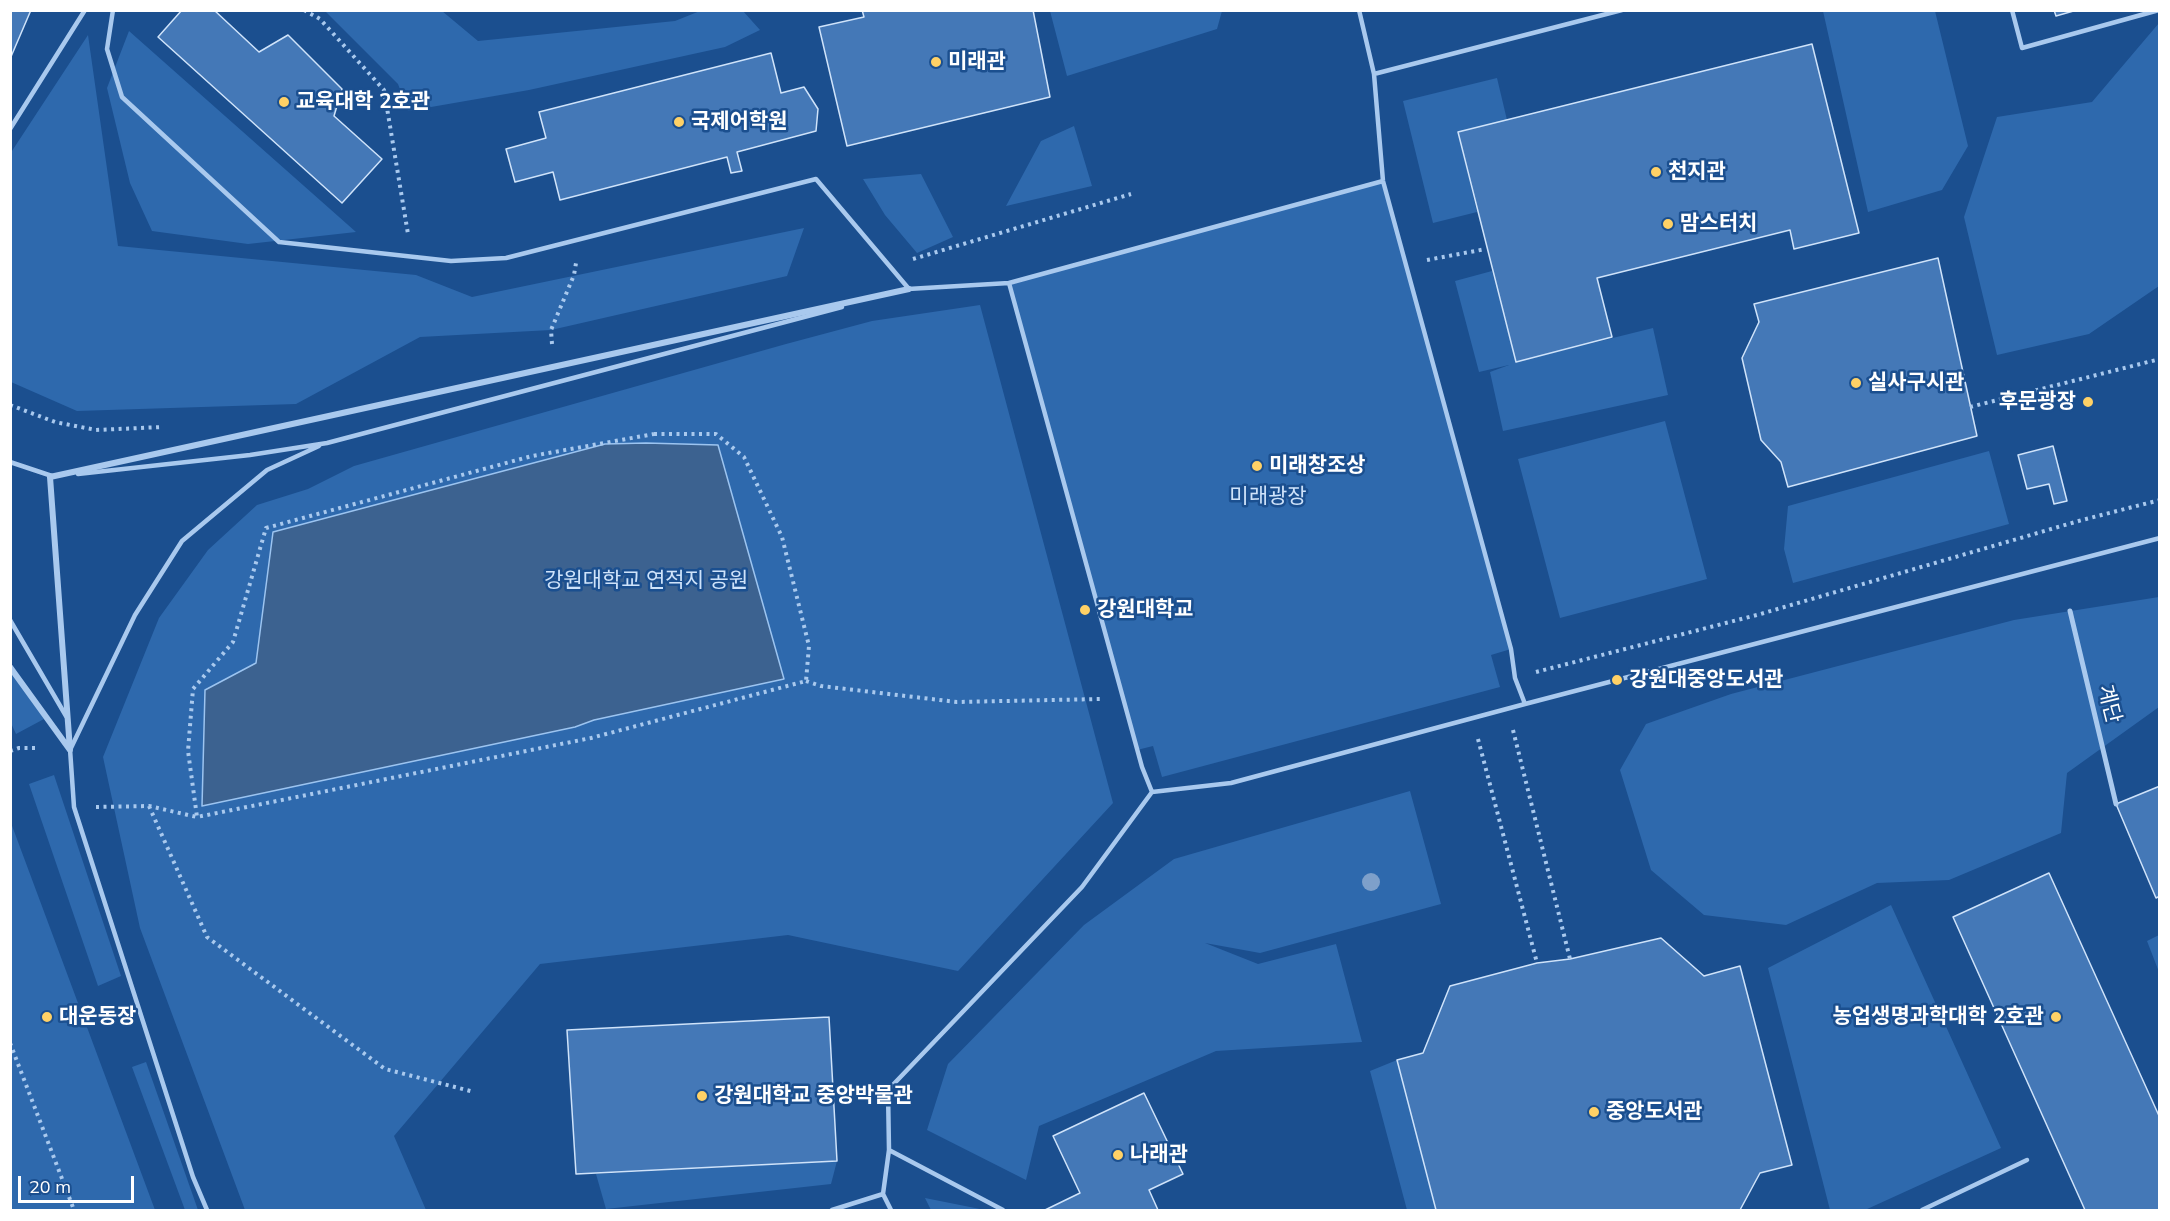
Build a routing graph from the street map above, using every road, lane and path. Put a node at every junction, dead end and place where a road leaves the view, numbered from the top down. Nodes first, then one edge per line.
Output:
1 (85, 10) edge
2 (113, 10) edge
3 (304, 10) edge
4 (1359, 10) edge
5 (1622, 10) edge
6 (2012, 10) edge
7 (2158, 10) edge
8 (1374, 74) junction
9 (10, 129) edge
10 (1383, 181) junction
11 (581, 239) junction
12 (1486, 249) dead end
13 (412, 257) junction
14 (1406, 264) junction
15 (1009, 283) junction
16 (909, 289) junction
17 (2160, 359) edge
18 (555, 382) junction
19 (10, 405) edge
20 (1970, 407) dead end
21 (164, 426) dead end
22 (327, 443) junction
23 (10, 462) edge
24 (50, 477) junction
25 (2160, 500) edge
26 (2160, 538) edge
27 (2070, 611) dead end
28 (10, 620) edge
29 (10, 667) edge
30 (1515, 678) junction
31 (806, 681) junction
32 (1122, 698) junction
33 (1525, 704) junction
34 (1508, 708) junction
35 (1473, 718) junction
36 (68, 720) junction
37 (70, 750) junction
38 (1152, 792) junction
39 (2116, 804) dead end
40 (149, 806) junction
41 (74, 807) junction
42 (196, 817) junction
43 (1570, 959) dead end
44 (1537, 963) dead end
45 (10, 1042) edge
46 (474, 1092) dead end
47 (889, 1150) junction
48 (2027, 1160) dead end
49 (883, 1194) junction
50 (74, 1210) edge
51 (207, 1210) edge
52 (832, 1210) edge
53 (891, 1210) edge
54 (1003, 1210) edge
55 (1922, 1210) edge

1 - 9 lane
2 - 13 lane
3 - 13 path
4 - 8 lane
5 - 8 lane
6 - 7 lane
8 - 10 lane
10 - 14 lane
10 - 15 lane
11 - 13 lane
11 - 16 lane
11 - 18 path
12 - 14 path
14 - 30 lane
15 - 16 lane
15 - 32 lane
16 - 18 lane
16 - 24 street
17 - 20 path
18 - 22 lane
19 - 21 path
22 - 24 lane
22 - 37 lane
23 - 24 lane
24 - 36 lane
24 - 37 street
25 - 30 path
26 - 33 lane
27 - 39 street, 계단
28 - 36 lane
29 - 37 street
30 - 33 lane
31 - 32 path
31 - 42 path
31 - 42 path
32 - 38 lane
33 - 34 lane
34 - 35 lane
34 - 43 path
35 - 38 lane
35 - 44 path
36 - 37 lane
37 - 41 lane
38 - 47 lane
40 - 41 path
40 - 42 path
40 - 46 path
41 - 51 lane
45 - 50 path
47 - 49 lane
47 - 54 lane
48 - 55 lane
49 - 52 lane
49 - 53 lane

